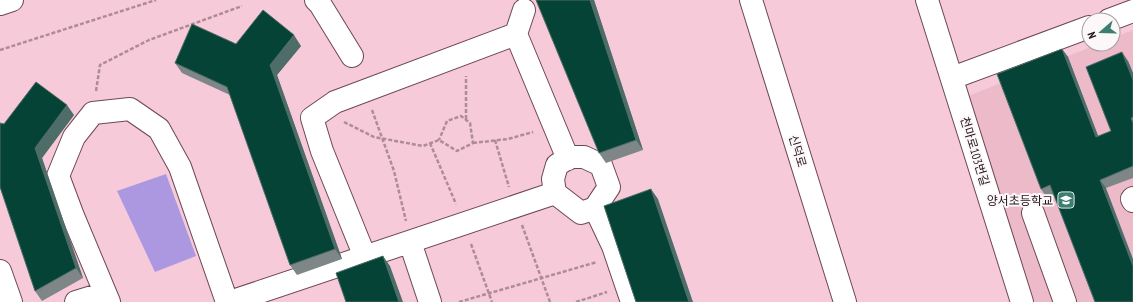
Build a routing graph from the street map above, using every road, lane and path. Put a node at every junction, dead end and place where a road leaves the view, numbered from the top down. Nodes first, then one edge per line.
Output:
1 (12, 0) edge
2 (156, 0) edge
3 (316, 0) edge
4 (751, 0) edge
5 (927, 0) edge
6 (0, 4) edge
7 (242, 6) dead end
8 (524, 10) dead end
9 (1133, 11) edge
10 (1121, 16) edge
11 (1081, 30) edge
12 (516, 34) junction
13 (0, 50) edge
14 (461, 55) junction
15 (352, 56) dead end
16 (952, 78) junction
17 (365, 90) junction
18 (322, 110) junction
19 (93, 113) junction
20 (466, 120) junction
21 (554, 126) junction
22 (383, 139) junction
23 (439, 140) junction
24 (495, 140) junction
25 (430, 143) junction
26 (473, 143) junction
27 (568, 159) junction
28 (555, 193) junction
29 (1133, 198) edge
30 (1133, 202) edge
31 (515, 206) junction
32 (595, 208) junction
33 (1033, 213) dead end
34 (464, 223) junction
35 (410, 242) junction
36 (617, 256) junction
37 (365, 257) junction
38 (0, 270) edge
39 (541, 278) junction
40 (489, 293) junction
41 (629, 294) edge
42 (107, 298) edge
43 (12, 302) edge
44 (76, 302) edge
45 (229, 302) edge
46 (430, 302) edge
47 (460, 302) edge
48 (492, 302) edge
49 (550, 302) edge
50 (576, 302) edge
51 (845, 302) edge
52 (1022, 302) edge
53 (1065, 302) edge

1 - 6 street
2 - 13 path
3 - 15 street
4 - 51 street, 신덕로
5 - 16 street, 천마로103번길
7 - 19 path
8 - 12 street
9 - 10 street
11 - 16 street
12 - 14 street
12 - 21 street
14 - 17 street
14 - 20 path
16 - 52 street, 천마로103번길
17 - 18 street
17 - 22 path
18 - 22 path
18 - 37 street
19 - 42 street
19 - 45 street
20 - 23 path
20 - 26 path
21 - 24 path
21 - 27 street
22 - 25 path
22 - 35 path
23 - 25 path
23 - 26 path
24 - 26 path
24 - 31 path
25 - 34 path
27 - 28 street
27 - 32 street
28 - 31 street
28 - 32 street
29 - 30 street
31 - 34 street
31 - 39 path
32 - 36 street
33 - 53 street
34 - 35 street
34 - 40 path
35 - 37 street
35 - 46 street
36 - 39 path
36 - 41 street
37 - 45 street
38 - 43 street
39 - 40 path
39 - 49 path
40 - 47 path
40 - 48 path
41 - 50 path
42 - 44 street

